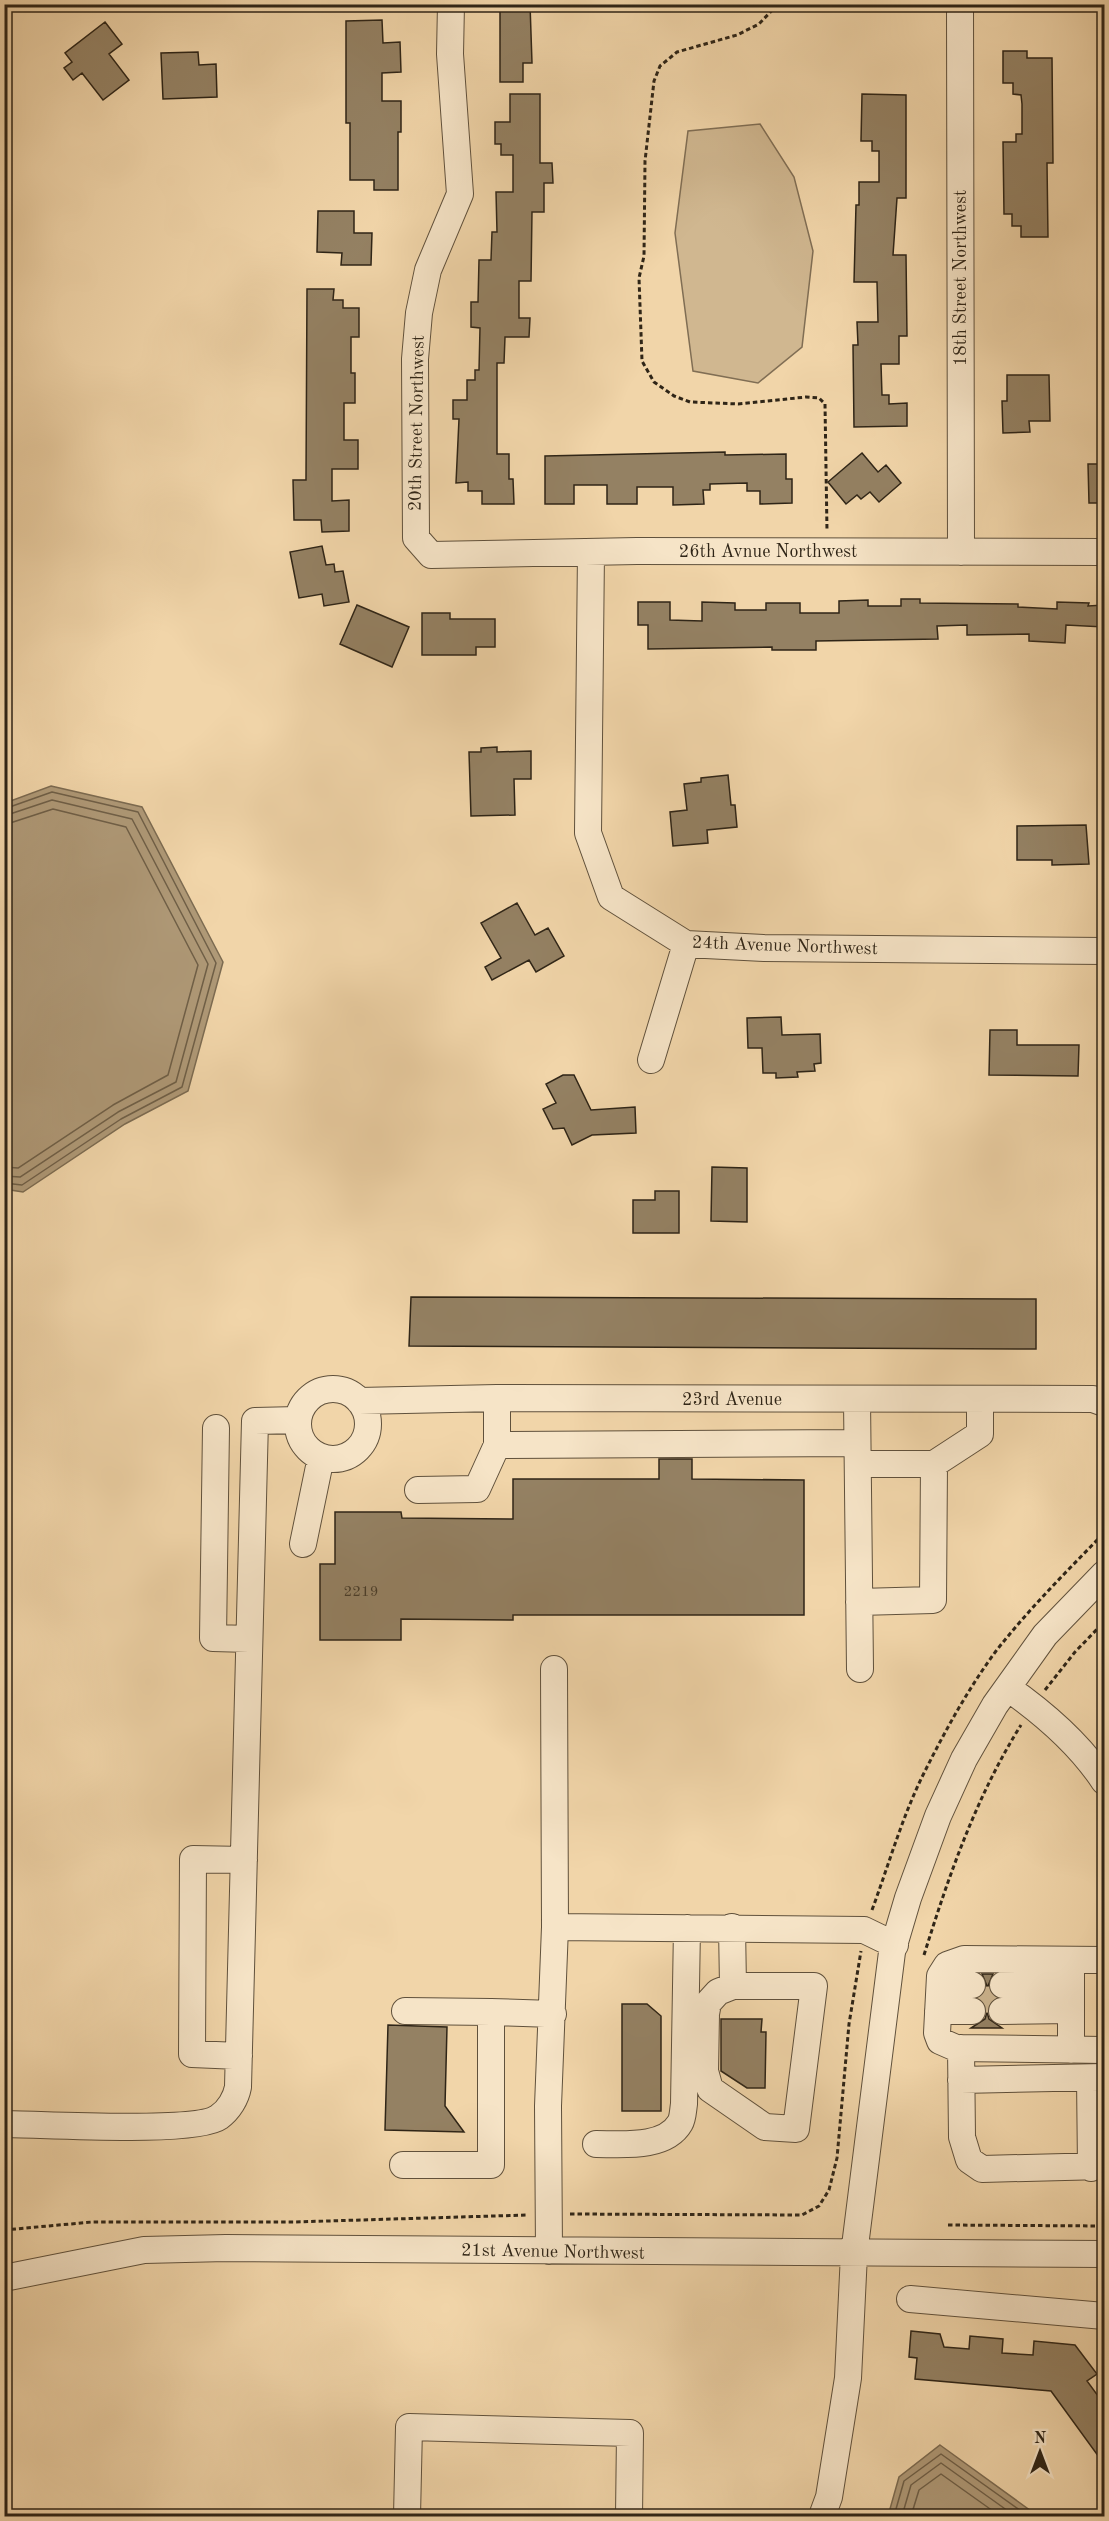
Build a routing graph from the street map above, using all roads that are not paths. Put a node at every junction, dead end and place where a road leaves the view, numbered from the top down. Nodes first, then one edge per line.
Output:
1 (451, 4) edge
2 (960, 4) edge
3 (591, 552) junction
4 (961, 552) junction
5 (1104, 552) edge
6 (431, 555) joint
7 (686, 944) junction
8 (1104, 951) edge
9 (651, 1060) dead end
10 (497, 1398) junction
11 (857, 1400) junction
12 (980, 1400) junction
13 (359, 1401) junction
14 (1104, 1403) edge
15 (298, 1420) junction
16 (216, 1428) dead end
17 (497, 1445) junction
18 (857, 1454) junction
19 (321, 1457) junction
20 (934, 1464) junction
21 (418, 1490) dead end
22 (303, 1544) dead end
23 (1104, 1574) edge
24 (859, 1602) junction
25 (249, 1639) junction
26 (554, 1669) dead end
27 (860, 1669) dead end
28 (1008, 1688) junction
29 (1104, 1781) edge
30 (244, 1860) junction
31 (555, 1927) junction
32 (732, 1927) junction
33 (687, 1928) junction
34 (895, 1945) junction
35 (1104, 1960) edge
36 (733, 1986) junction
37 (1071, 1988) junction
38 (972, 1998) tunnel mouth
39 (1003, 1998) tunnel mouth
40 (938, 2007) junction
41 (405, 2011) dead end
42 (491, 2012) junction
43 (553, 2014) junction
44 (961, 2048) junction
45 (1071, 2049) junction
46 (1104, 2050) edge
47 (239, 2056) junction
48 (962, 2079) junction
49 (1097, 2090) edge
50 (4, 2124) edge
51 (596, 2144) dead end
52 (1098, 2157) edge
53 (403, 2165) dead end
54 (549, 2251) junction
55 (854, 2254) junction
56 (1104, 2254) edge
57 (4, 2278) edge
58 (910, 2299) dead end
59 (1104, 2316) edge
60 (407, 2517) edge
61 (629, 2517) edge
62 (822, 2517) edge

1 - 6 street, 20th Street Northwest
2 - 4 street, 18th Street Northwest
3 - 4 street, 26th Avnue Northwest
3 - 6 street, 26th Avnue Northwest
3 - 7 street, 24th Avenue Northwest
4 - 5 street, 26th Avnue Northwest
7 - 8 street, 24th Avenue Northwest
7 - 9 street
10 - 11 street, 23rd Avenue
10 - 13 street, 23rd Avenue
10 - 17 street
11 - 12 street, 23rd Avenue
11 - 18 street
12 - 14 street, 23rd Avenue
12 - 20 street
13 - 15 street
13 - 19 street
15 - 19 street
15 - 25 street
16 - 25 street
17 - 18 street
17 - 21 street
18 - 20 street
18 - 24 street
19 - 22 street
20 - 24 street
23 - 28 street
24 - 27 street
25 - 30 street
26 - 31 street
28 - 29 street
28 - 34 street
30 - 47 street
30 - 47 street
31 - 33 street
31 - 43 street
32 - 33 street
32 - 34 street
32 - 36 street
33 - 51 street
34 - 55 street
35 - 37 street
36 - 36 street
37 - 39 street
37 - 40 street
37 - 45 street
38 - 40 street
40 - 44 street
41 - 42 street
42 - 43 street
42 - 53 street
43 - 54 street
44 - 45 street
44 - 48 street
45 - 46 street
47 - 50 street
48 - 49 street
48 - 52 street
49 - 52 street
54 - 55 street, 21st Avenue Northwest
54 - 57 street, 21st Avenue Northwest
55 - 56 street, 21st Avenue Northwest
55 - 62 street
58 - 59 street
60 - 61 street

